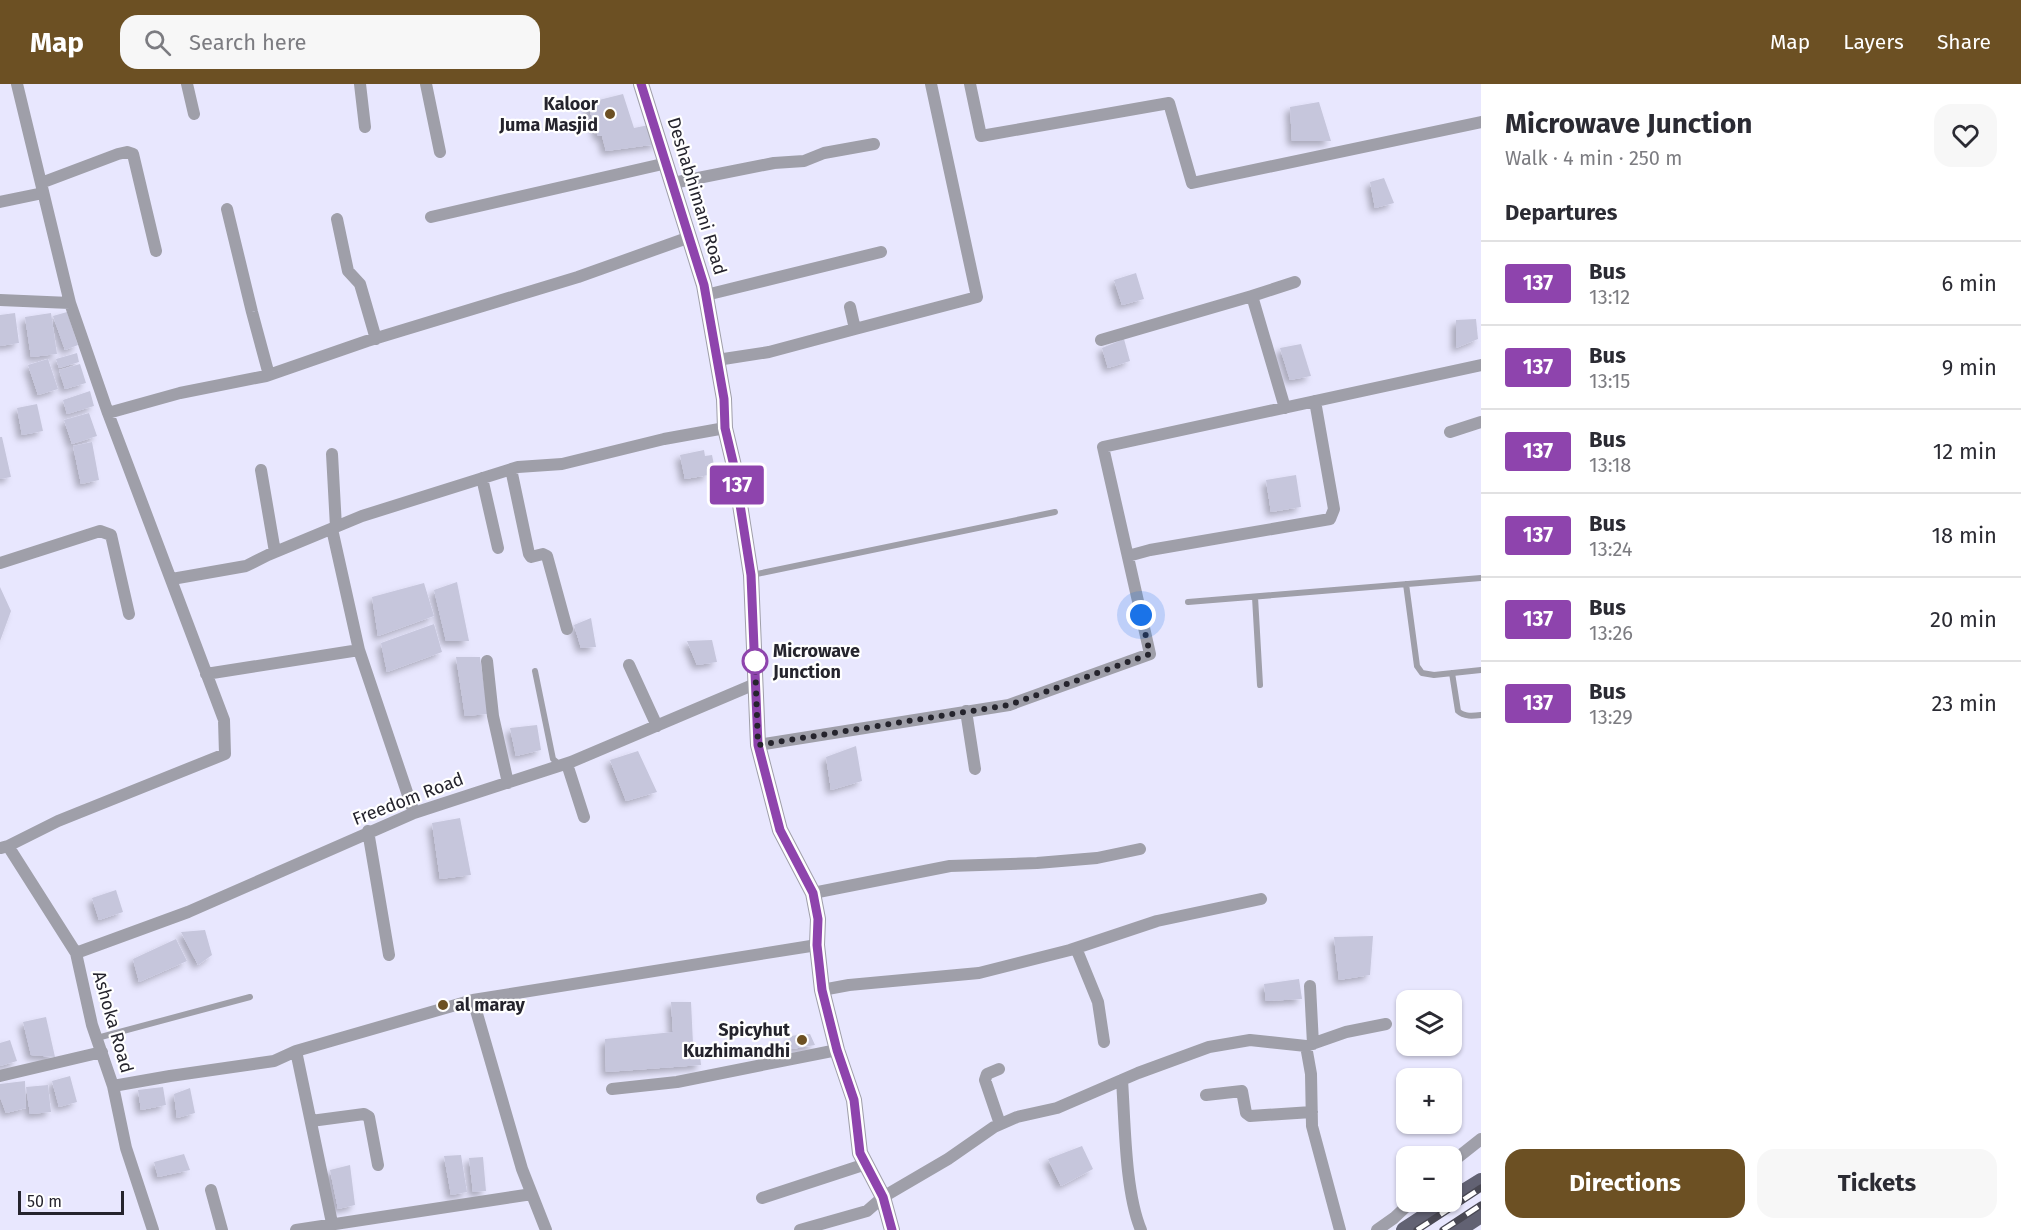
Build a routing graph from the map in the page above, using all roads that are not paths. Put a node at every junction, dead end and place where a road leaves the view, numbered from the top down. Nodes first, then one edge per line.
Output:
1 (17, 84) edge
2 (188, 84) edge
3 (360, 84) edge
4 (426, 84) edge
5 (641, 84) edge
6 (930, 84) edge
7 (970, 84) edge
8 (194, 114) dead end
9 (1481, 122) edge
10 (365, 126) dead end
11 (874, 144) dead end
12 (440, 152) dead end
13 (667, 163) junction
14 (673, 183) junction
15 (42, 188) junction
16 (0, 202) edge
17 (227, 209) dead end
18 (431, 217) dead end
19 (337, 219) dead end
20 (690, 237) junction
21 (156, 251) dead end
22 (881, 252) dead end
23 (1295, 282) dead end
24 (706, 295) junction
25 (1252, 296) junction
26 (0, 300) edge
27 (70, 303) junction
28 (850, 307) dead end
29 (855, 329) junction
30 (376, 339) junction
31 (1101, 340) dead end
32 (717, 360) junction
33 (1481, 365) edge
34 (269, 375) junction
35 (1315, 401) junction
36 (1285, 408) junction
37 (108, 413) junction
38 (1481, 422) edge
39 (725, 428) junction
40 (1450, 432) dead end
41 (332, 454) dead end
42 (511, 469) junction
43 (261, 470) dead end
44 (482, 478) junction
45 (1054, 512) dead end
46 (334, 528) junction
47 (498, 548) dead end
48 (275, 552) junction
49 (1128, 556) junction
50 (0, 563) edge
51 (751, 575) junction
52 (1481, 578) edge
53 (172, 579) junction
54 (1406, 584) junction
55 (1255, 597) junction
56 (1188, 602) dead end
57 (129, 614) dead end
58 (567, 629) dead end
59 (358, 650) junction
60 (487, 661) dead end
61 (629, 665) dead end
62 (1481, 670) edge
63 (535, 671) dead end
64 (1452, 673) junction
65 (206, 674) junction
66 (755, 684) junction
67 (1260, 685) dead end
68 (966, 711) junction
69 (1481, 715) edge
70 (657, 726) junction
71 (758, 745) junction
72 (563, 765) junction
73 (975, 769) dead end
74 (508, 783) junction
75 (414, 813) junction
76 (584, 817) dead end
77 (368, 831) junction
78 (4, 847) edge
79 (1140, 849) dead end
80 (813, 893) junction
81 (1262, 899) dead end
82 (817, 945) junction
83 (1076, 948) junction
84 (76, 953) junction
85 (389, 955) dead end
86 (1310, 986) dead end
87 (822, 990) junction
88 (250, 997) dead end
89 (473, 1000) junction
90 (1386, 1024) dead end
91 (97, 1038) junction
92 (1104, 1042) dead end
93 (1310, 1045) junction
94 (837, 1050) junction
95 (296, 1051) junction
96 (102, 1052) junction
97 (999, 1069) dead end
98 (0, 1076) edge
99 (1122, 1080) junction
100 (113, 1086) junction
101 (612, 1089) dead end
102 (1206, 1095) dead end
103 (1312, 1112) junction
104 (311, 1121) junction
105 (1000, 1124) junction
106 (1481, 1139) edge
107 (1462, 1154) edge
108 (866, 1164) junction
109 (378, 1165) dead end
110 (1481, 1181) edge
111 (211, 1190) dead end
112 (1462, 1192) edge
113 (532, 1194) junction
114 (883, 1197) junction
115 (762, 1198) dead end
116 (1400, 1212) edge
117 (1432, 1212) edge
118 (1481, 1215) edge
119 (332, 1223) junction
120 (354, 1225) edge
121 (153, 1230) edge
122 (222, 1230) edge
123 (296, 1230) edge
124 (546, 1230) edge
125 (800, 1230) edge
126 (892, 1230) edge
127 (1141, 1230) edge
128 (1340, 1230) edge
129 (1377, 1230) edge
130 (1404, 1230) edge
131 (1458, 1230) edge

1 - 15 street
2 - 8 street
3 - 10 street
4 - 12 street
5 - 13 street, Deshabhimani Road
6 - 29 street
7 - 9 street
11 - 14 street
13 - 14 street, Deshabhimani Road
13 - 18 street
14 - 20 street, Deshabhimani Road
15 - 16 street
15 - 21 street
15 - 27 street
17 - 34 street
19 - 30 street
20 - 24 street, Deshabhimani Road
20 - 30 street
22 - 24 street
23 - 25 street
24 - 32 street, Deshabhimani Road
25 - 31 street
25 - 36 street
26 - 27 street
27 - 37 street
28 - 29 street
29 - 32 street
30 - 34 street
32 - 39 street, Deshabhimani Road
33 - 35 street
34 - 37 street
35 - 36 street
35 - 49 street
36 - 49 street
37 - 53 street
38 - 40 street
39 - 42 street
39 - 51 street, Deshabhimani Road
41 - 46 street
42 - 44 street
42 - 58 street
43 - 48 street
44 - 46 street
44 - 47 street
45 - 51 lane
46 - 48 street
46 - 59 street
48 - 53 street
49 - 68 street
50 - 57 street
51 - 66 street, Deshabhimani Road
52 - 54 lane
53 - 65 street
54 - 55 lane
54 - 64 lane
55 - 56 lane
55 - 67 lane
59 - 65 street
59 - 75 street
60 - 74 street
61 - 70 street
62 - 64 lane
63 - 72 lane
64 - 69 lane
65 - 78 street
66 - 70 street, Freedom Road
66 - 71 street, Deshabhimani Road
68 - 71 street
68 - 73 street
70 - 72 street, Freedom Road
71 - 80 street, Deshabhimani Road
72 - 74 street, Freedom Road
72 - 76 street
74 - 75 street, Freedom Road
75 - 77 street, Freedom Road
77 - 84 street, Freedom Road
77 - 85 street
78 - 84 street, Ashoka Road
79 - 80 street
80 - 82 street, Deshabhimani Road
81 - 83 street
82 - 87 street, Deshabhimani Road
82 - 89 street
83 - 87 street
83 - 92 street
84 - 91 street, Ashoka Road
86 - 93 street
87 - 94 street, Deshabhimani Road
88 - 91 lane
89 - 95 street
89 - 113 street
90 - 93 street
91 - 96 street, Ashoka Road
93 - 99 street
93 - 103 street
94 - 101 street
94 - 108 street, Deshabhimani Road
95 - 100 street
95 - 104 street
96 - 98 street
96 - 100 street, Ashoka Road
97 - 105 street
99 - 105 street
99 - 127 street
100 - 121 street, Ashoka Road
102 - 103 street
103 - 128 street
104 - 109 street
104 - 119 street
105 - 114 street
106 - 107 street
108 - 114 street, Deshabhimani Road
108 - 115 street
110 - 112 main road
111 - 122 street
113 - 120 street
113 - 124 street
114 - 125 street
114 - 126 street, Deshabhimani Road
116 - 129 street
117 - 130 main road
118 - 131 main road
119 - 120 street
119 - 123 street

